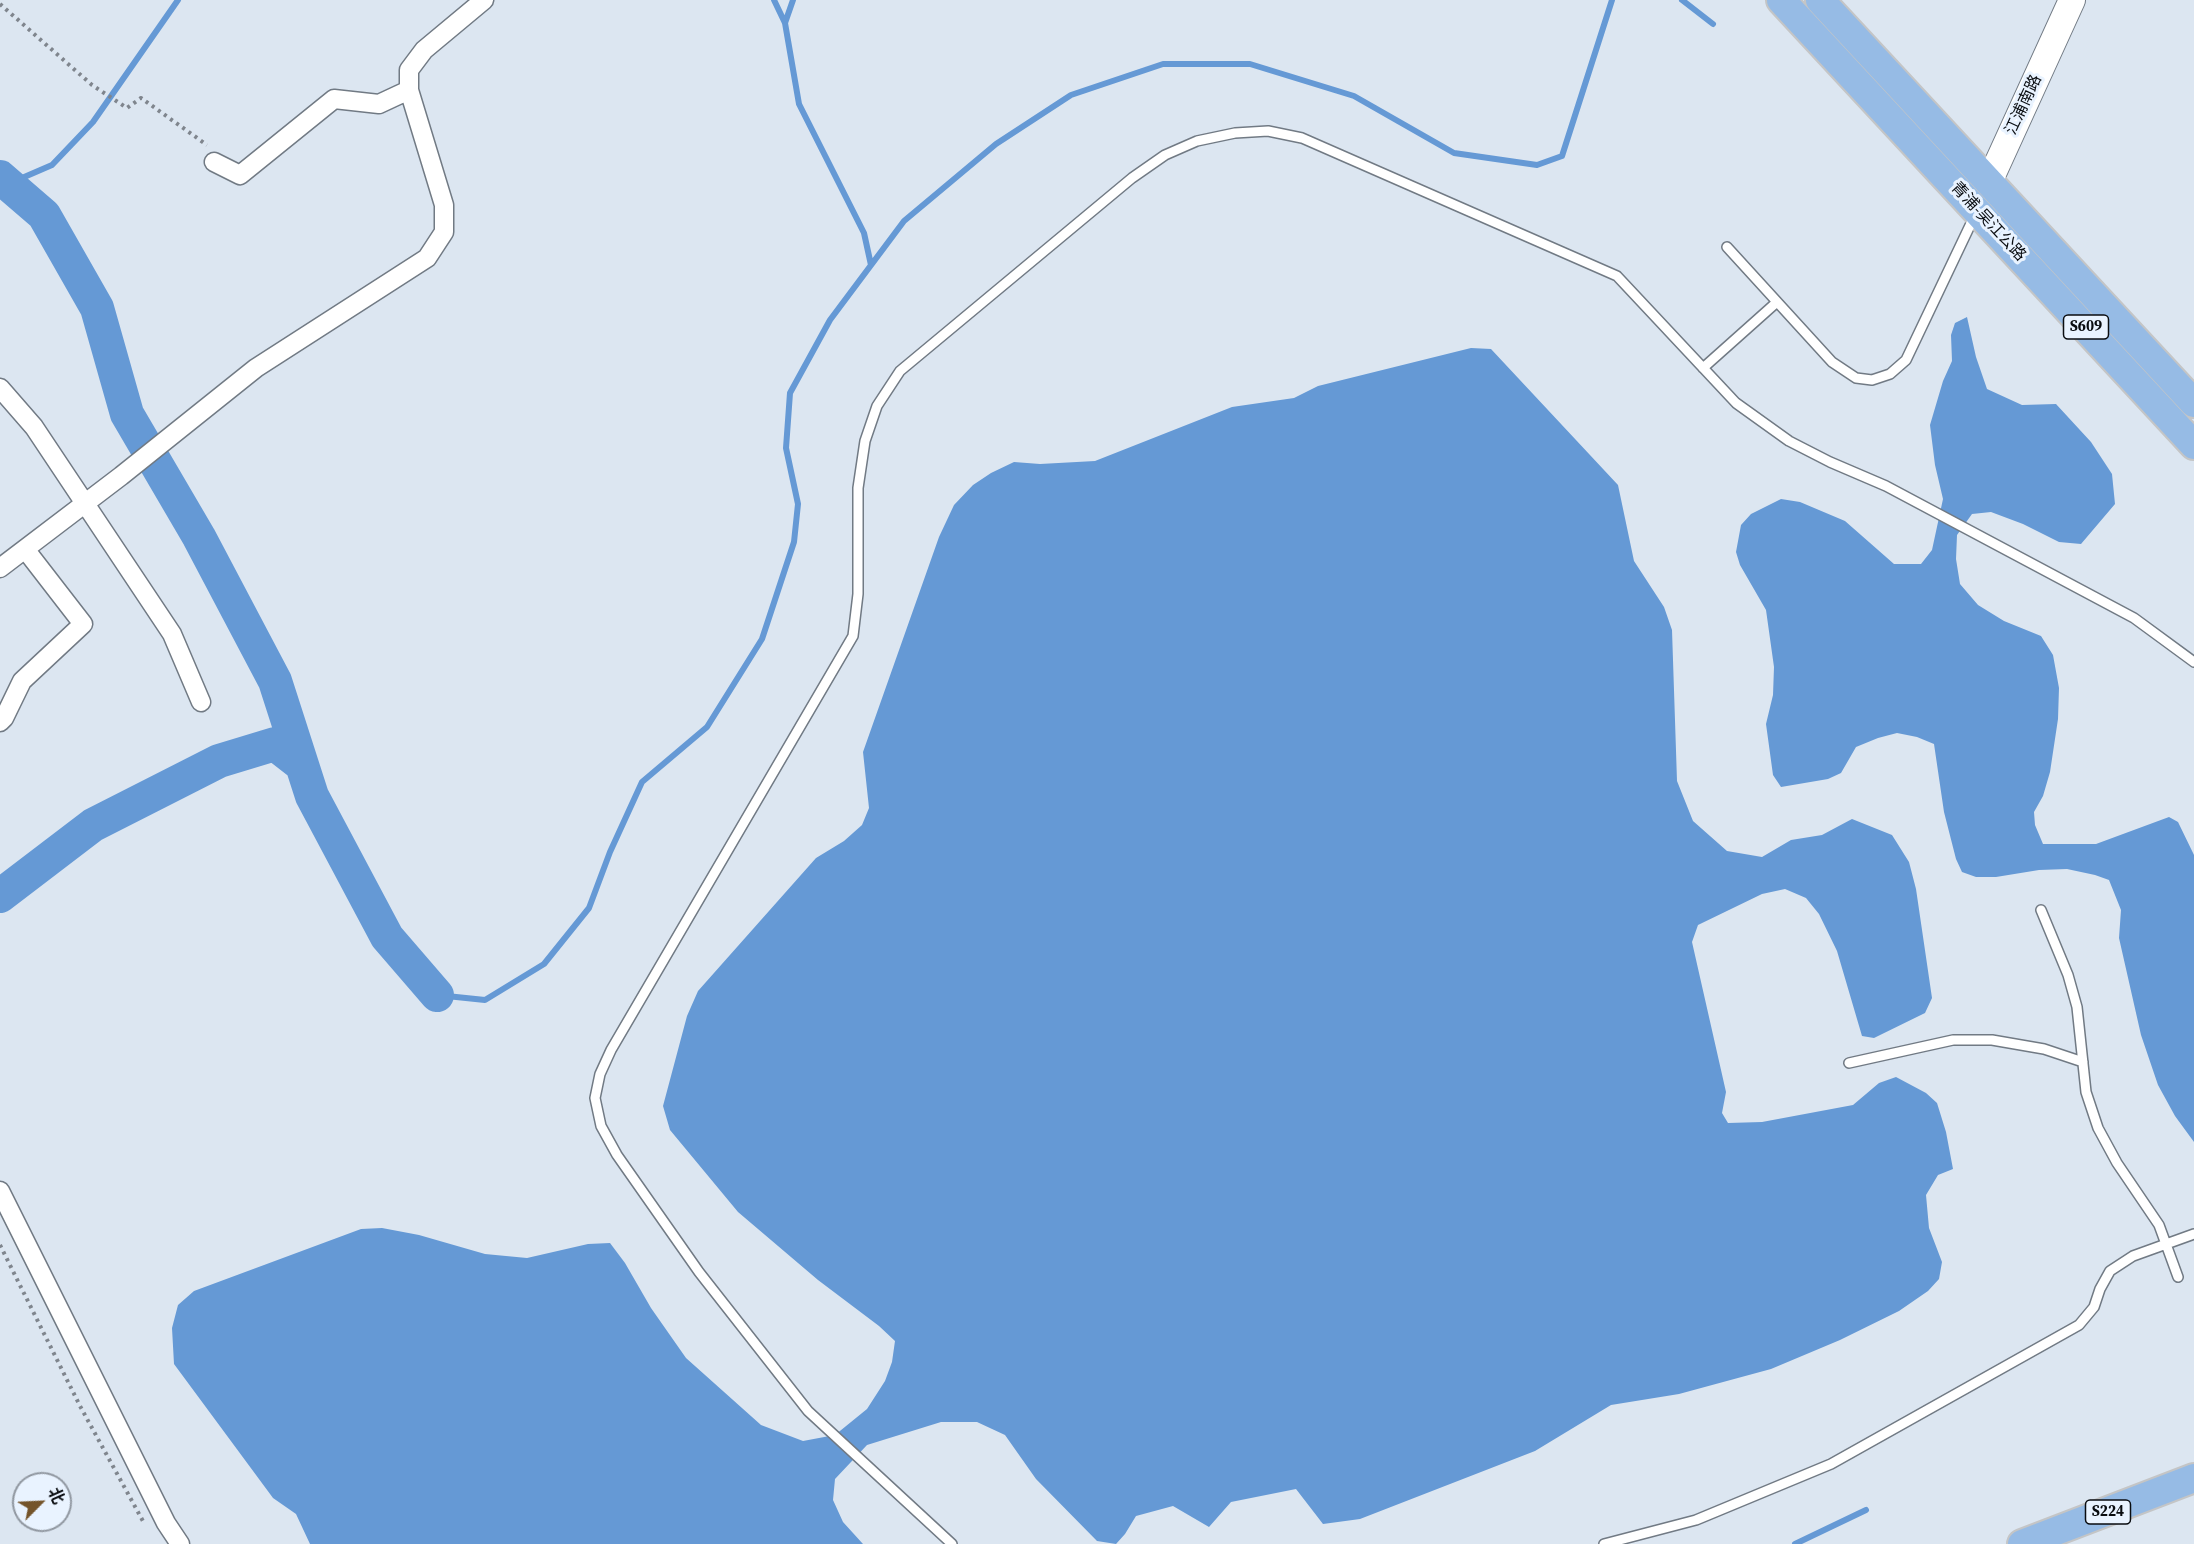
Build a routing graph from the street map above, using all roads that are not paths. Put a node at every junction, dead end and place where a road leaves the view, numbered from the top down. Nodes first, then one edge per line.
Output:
1 (484, 0) edge
2 (1781, 0) edge
3 (1820, 0) edge
4 (2072, 0) edge
5 (409, 90) junction
6 (214, 162) road end
7 (1989, 182) junction
8 (1977, 210) junction
9 (1727, 247) dead end
10 (1777, 302) junction
11 (1703, 368) junction
12 (0, 388) edge
13 (2194, 403) edge
14 (2194, 445) edge
15 (84, 502) junction
16 (25, 549) junction
17 (0, 568) edge
18 (2194, 662) edge
19 (201, 702) dead end
20 (0, 722) edge
21 (2041, 910) dead end
22 (2084, 1062) junction
23 (1849, 1064) dead end
24 (0, 1191) edge
25 (2194, 1234) edge
26 (2165, 1244) junction
27 (2178, 1277) dead end
28 (2194, 1478) edge
29 (180, 1544) edge
30 (952, 1544) edge
31 (1604, 1544) edge
32 (2022, 1544) edge

1 - 5 street
2 - 8 main road, 青浦-吴江公路 / S609
3 - 7 main road, 青浦-吴江公路 / S609
4 - 7 main road, 江浦南路
5 - 6 street
5 - 15 street
7 - 8 main road, 江浦南路
7 - 13 main road, 青浦-吴江公路 / S609
8 - 10 lane
8 - 14 main road, 青浦-吴江公路 / S609
9 - 10 lane
10 - 11 lane
11 - 18 lane
11 - 30 lane
12 - 15 street
15 - 16 street
15 - 19 street
16 - 17 street
16 - 20 street
21 - 22 lane
22 - 23 lane
22 - 26 lane
24 - 29 street
25 - 26 lane
26 - 27 lane
26 - 31 lane
28 - 32 main road, S224

